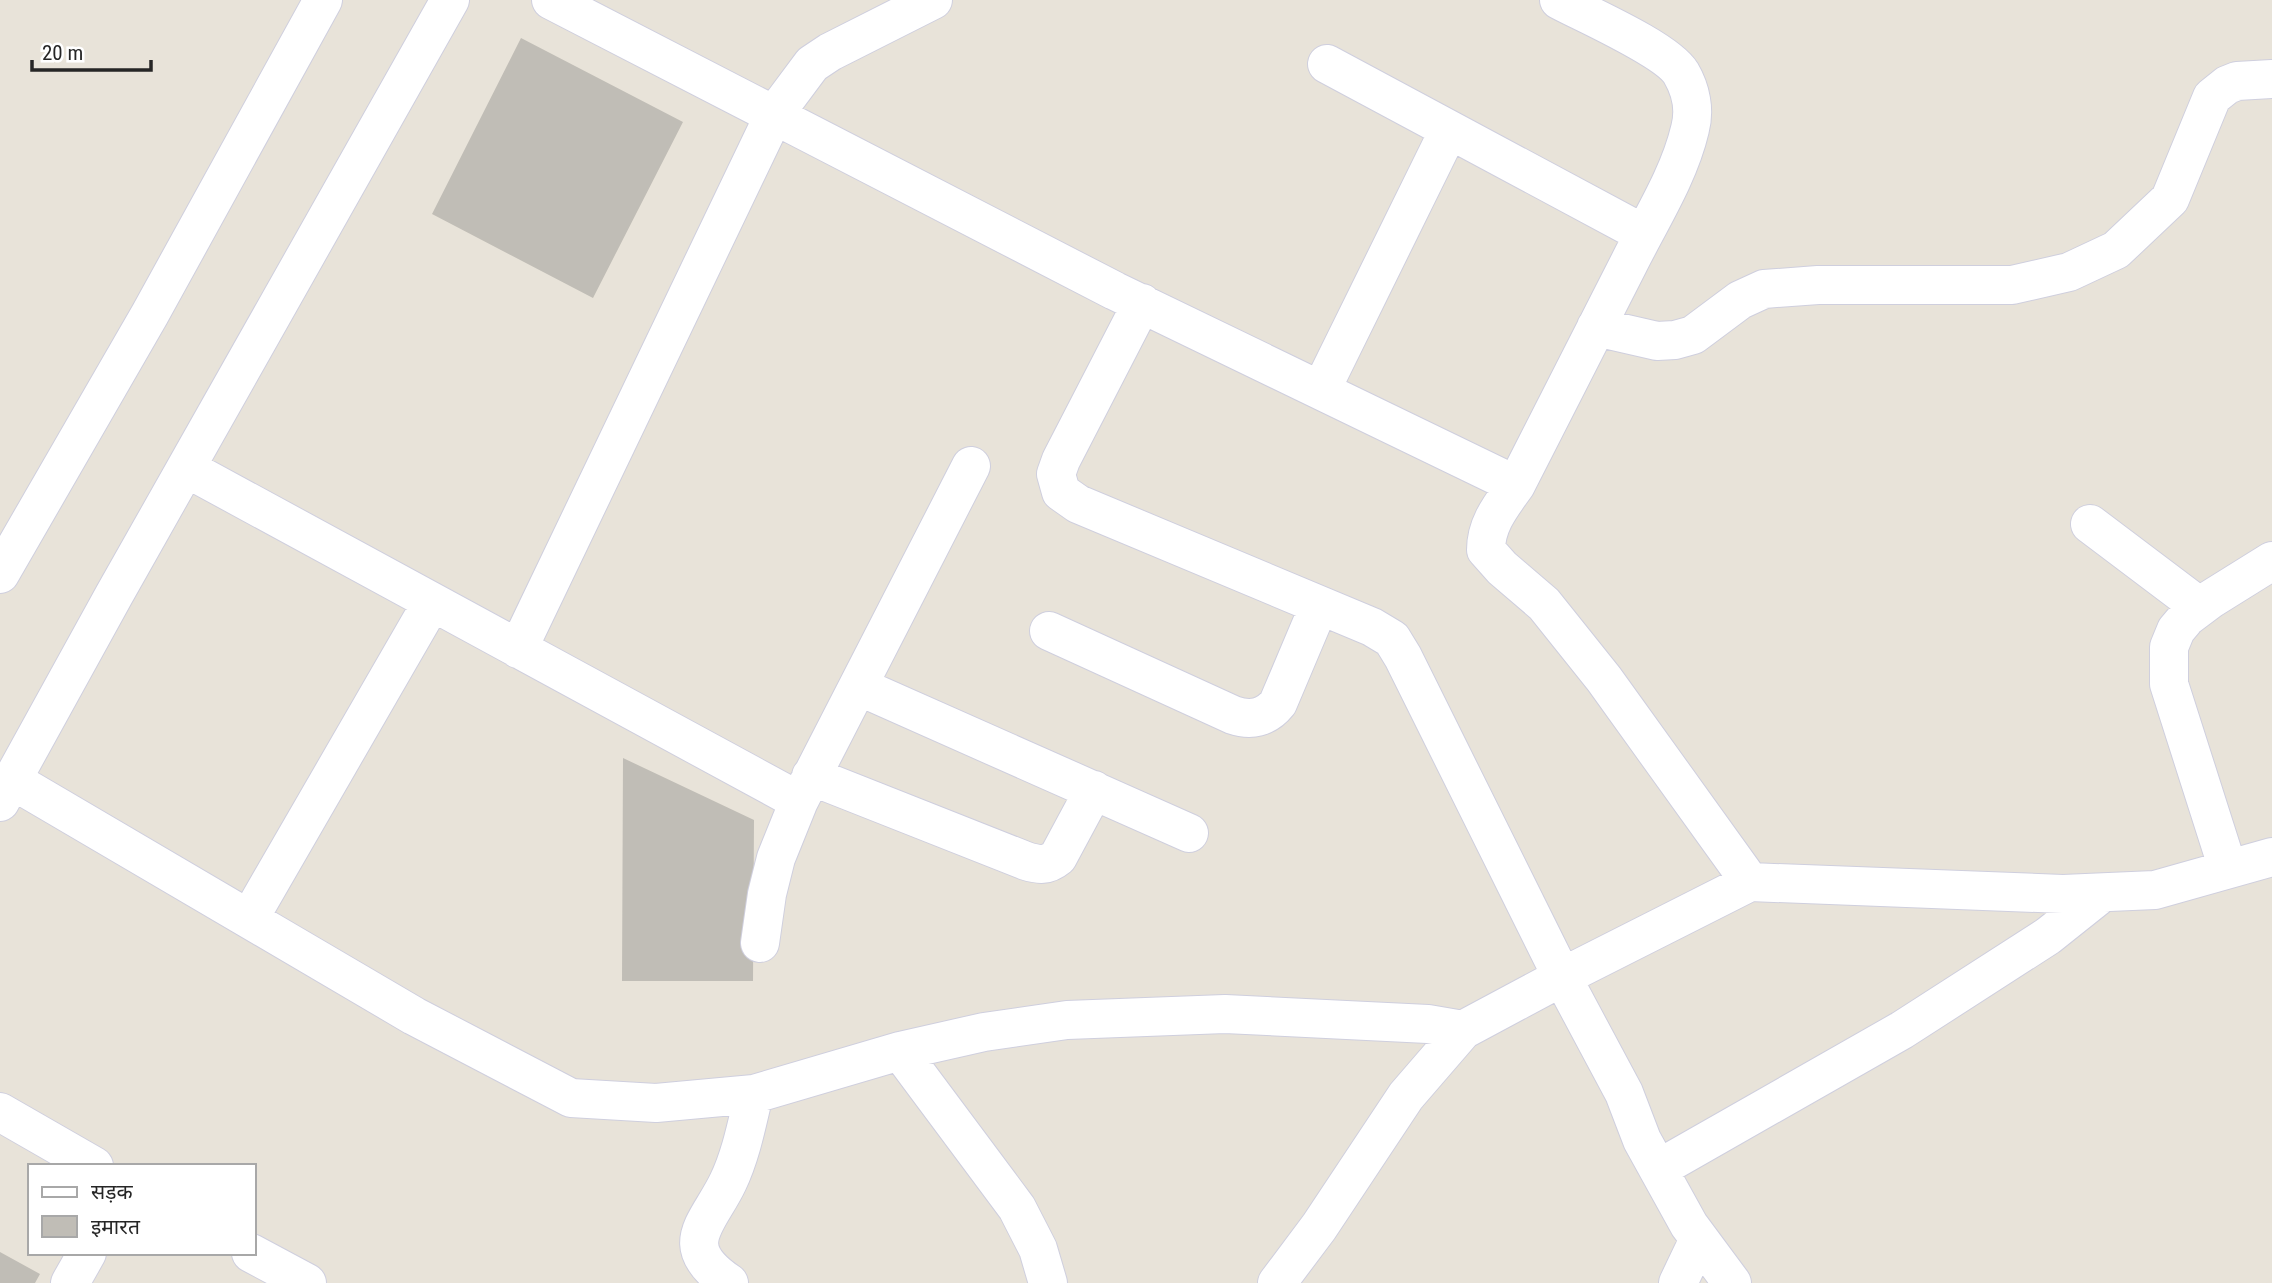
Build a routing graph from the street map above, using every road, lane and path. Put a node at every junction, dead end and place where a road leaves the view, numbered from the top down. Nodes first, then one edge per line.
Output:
1 (323, 0) edge
2 (450, 0) edge
3 (551, 0) edge
4 (933, 0) edge
5 (1569, 2) edge
6 (1327, 64) dead end
7 (2272, 79) edge
8 (774, 115) junction
9 (1449, 130) junction
10 (1644, 234) junction
11 (1142, 303) junction
12 (1596, 327) junction
13 (1321, 390) junction
14 (971, 466) dead end
15 (186, 468) junction
16 (1516, 485) junction
17 (2091, 524) dead end
18 (2272, 561) edge
19 (0, 574) edge
20 (432, 602) junction
21 (1319, 606) junction
22 (2200, 607) junction
23 (1049, 631) dead end
24 (519, 649) junction
25 (858, 686) junction
26 (805, 789) junction
27 (1094, 790) junction
28 (6, 791) edge
29 (1189, 833) dead end
30 (2272, 857) edge
31 (2228, 869) junction
32 (1750, 882) junction
33 (2102, 892) junction
34 (249, 919) junction
35 (761, 943) dead end
36 (1562, 977) junction
37 (1463, 1030) junction
38 (900, 1051) junction
39 (754, 1094) junction
40 (0, 1112) edge
41 (91, 1164) edge
42 (1658, 1169) junction
43 (1699, 1239) junction
44 (86, 1255) edge
45 (255, 1255) edge
46 (70, 1283) edge
47 (307, 1283) edge
48 (729, 1283) edge
49 (1048, 1283) edge
50 (1277, 1283) edge
51 (1678, 1283) edge
52 (1732, 1283) edge

1 - 19 street
2 - 15 street
3 - 8 street
4 - 8 street
5 - 10 street
6 - 9 street
7 - 12 street
8 - 11 street
8 - 24 street
9 - 10 street
9 - 13 street
10 - 12 street
11 - 13 street
11 - 21 street
12 - 16 street
13 - 16 street
14 - 25 street
15 - 20 street
15 - 28 street
16 - 32 street
17 - 22 street
18 - 22 street
20 - 24 street
20 - 34 street
21 - 23 street
21 - 36 street
22 - 31 street
24 - 26 street
25 - 26 street
25 - 27 street
26 - 27 street
26 - 35 street
27 - 29 street
28 - 34 street
30 - 31 street
31 - 33 street
32 - 33 street
32 - 36 street
33 - 42 street
34 - 39 street
36 - 37 street
36 - 42 street
37 - 38 street
37 - 50 street
38 - 39 street
38 - 49 street
39 - 48 street
40 - 41 street
42 - 43 street
43 - 51 street
43 - 52 street
44 - 46 street
45 - 47 street

